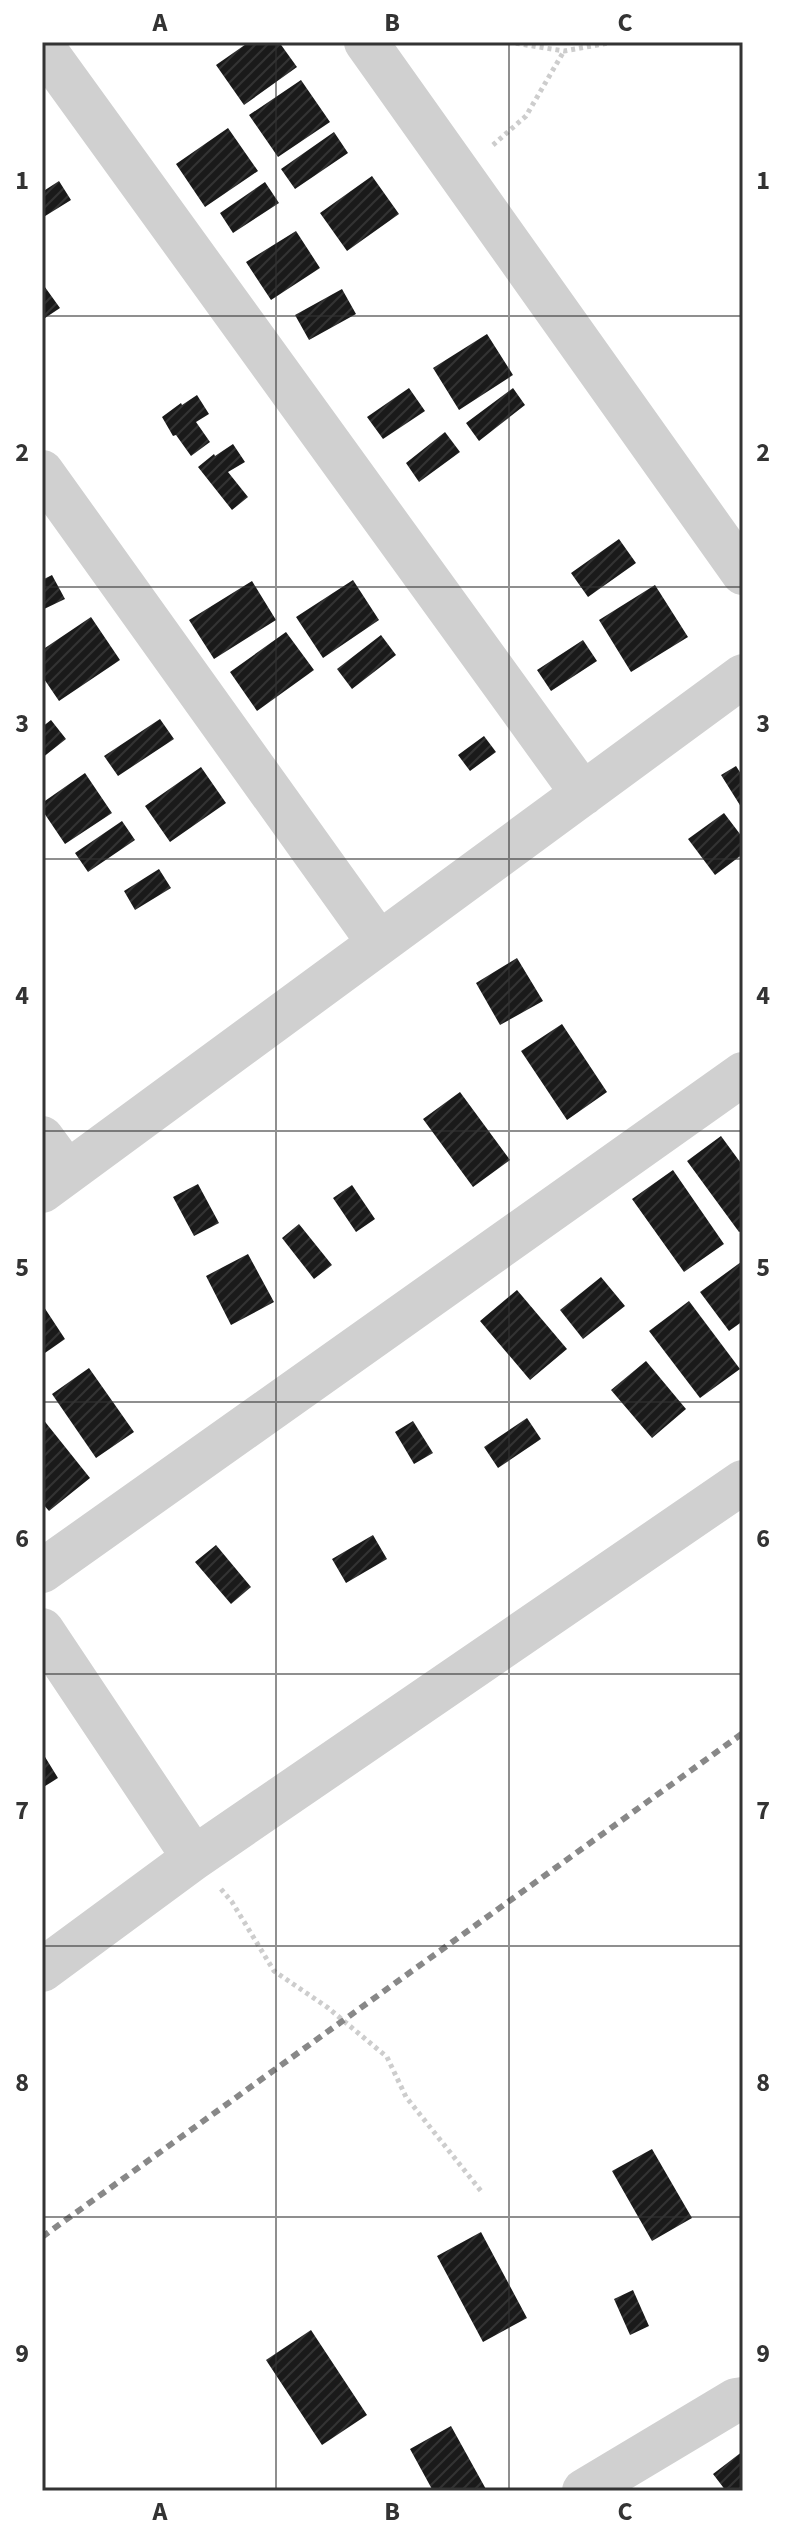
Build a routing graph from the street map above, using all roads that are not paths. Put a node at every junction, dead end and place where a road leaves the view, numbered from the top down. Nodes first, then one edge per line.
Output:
1 (366, 42) edge
2 (42, 46) edge
3 (42, 472) edge
4 (743, 573) edge
5 (743, 676) edge
6 (583, 794) junction
7 (379, 943) junction
8 (743, 1074) edge
9 (50, 1167) edge
10 (743, 1482) edge
11 (42, 1571) edge
12 (42, 1630) edge
13 (194, 1858) junction
14 (42, 1970) edge
15 (743, 2399) edge
16 (584, 2491) edge

1 - 4 street
2 - 6 street
3 - 7 street
5 - 6 street
6 - 7 street
7 - 9 street
8 - 11 street
10 - 13 street
12 - 13 street
13 - 14 street
15 - 16 street

